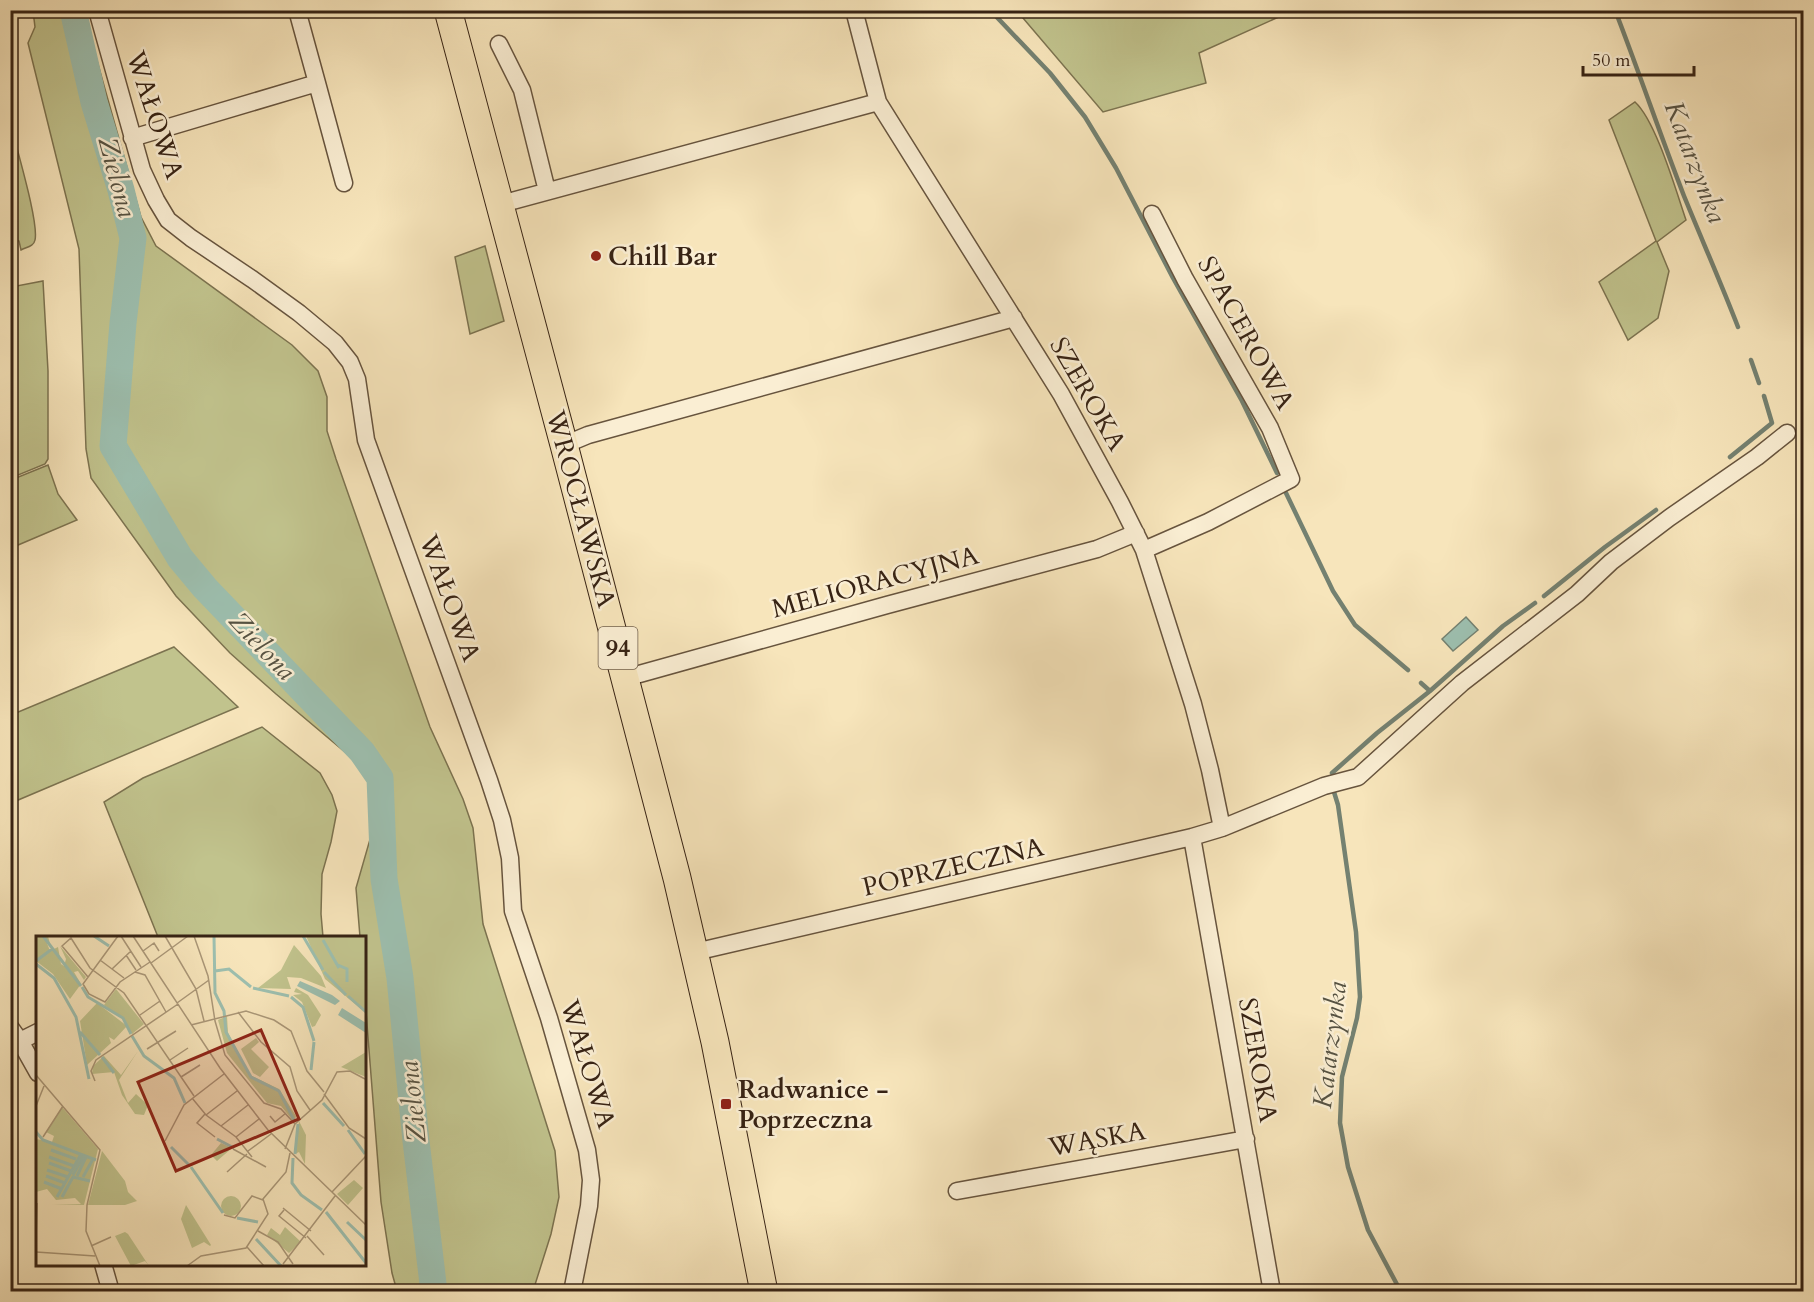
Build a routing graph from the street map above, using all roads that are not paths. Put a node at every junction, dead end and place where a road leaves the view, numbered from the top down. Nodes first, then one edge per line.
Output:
1 (97, 10) edge
2 (297, 10) edge
3 (448, 10) edge
4 (854, 10) edge
5 (499, 44) dead end
6 (317, 83) junction
7 (878, 102) junction
8 (134, 144) junction
9 (344, 183) dead end
10 (547, 191) junction
11 (501, 204) junction
12 (1152, 214) dead end
13 (1014, 318) junction
14 (1787, 433) dead end
15 (564, 445) junction
16 (1136, 533) junction
17 (1144, 550) junction
18 (625, 678) junction
19 (1222, 828) junction
20 (1192, 837) junction
21 (695, 952) junction
22 (36, 1032) edge
23 (15, 1034) edge
24 (36, 1070) edge
25 (1246, 1138) junction
26 (957, 1191) dead end
27 (104, 1266) edge
28 (111, 1292) edge
29 (572, 1292) edge
30 (764, 1292) edge
31 (1272, 1292) edge

1 - 8 street, WAŁOWA
2 - 6 street
3 - 11 main road, WROCŁAWSKA / 94
4 - 7 street, SZEROKA
5 - 10 street
6 - 8 street
6 - 9 street
7 - 10 street
7 - 13 street, SZEROKA
8 - 29 street, WAŁOWA
10 - 11 street
11 - 15 main road, WROCŁAWSKA / 94
12 - 17 street, SPACEROWA
13 - 15 street
13 - 16 street, SZEROKA
14 - 19 street, POPRZECZNA
15 - 18 main road, WROCŁAWSKA / 94
16 - 17 street, SZEROKA
16 - 18 street, MELIORACYJNA
17 - 19 street, SZEROKA
18 - 21 main road, WROCŁAWSKA / 94
19 - 20 street, POPRZECZNA
20 - 21 street, POPRZECZNA
20 - 25 street, SZEROKA
21 - 30 main road, WROCŁAWSKA / 94
22 - 23 street
23 - 24 street
25 - 26 street, WĄSKA
25 - 31 street, SZEROKA
27 - 28 street

